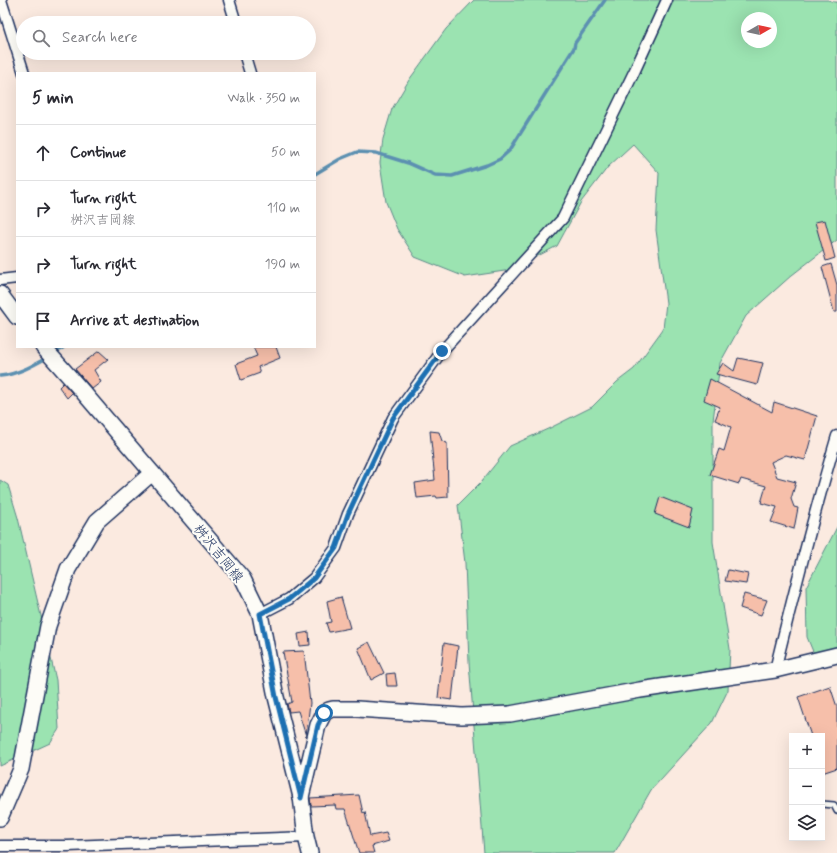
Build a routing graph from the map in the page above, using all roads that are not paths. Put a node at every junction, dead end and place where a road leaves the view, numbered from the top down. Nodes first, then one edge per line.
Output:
1 (1, 0) edge
2 (229, 0) edge
3 (667, 0) edge
4 (234, 16) edge
5 (16, 48) edge
6 (20, 60) edge
7 (246, 60) edge
8 (24, 72) edge
9 (250, 72) edge
10 (16, 278) edge
11 (0, 280) edge
12 (0, 294) edge
13 (16, 316) edge
14 (44, 348) edge
15 (837, 436) edge
16 (152, 473) junction
17 (260, 614) junction
18 (837, 655) edge
19 (775, 670) junction
20 (301, 798) junction
21 (825, 804) edge
22 (837, 811) edge
23 (0, 818) edge
24 (306, 837) junction
25 (0, 846) edge
26 (310, 853) edge

1 - 5 street
2 - 4 street
3 - 17 street
6 - 8 street
7 - 9 street
10 - 11 street
12 - 13 street
14 - 16 street, 桝沢吉岡線
15 - 19 street
16 - 17 street, 桝沢吉岡線
16 - 23 street
17 - 20 street, 桝沢吉岡線
18 - 19 street
19 - 20 street
20 - 24 street, 桝沢吉岡線
21 - 22 lane
24 - 25 street
24 - 26 street, 桝沢吉岡線

